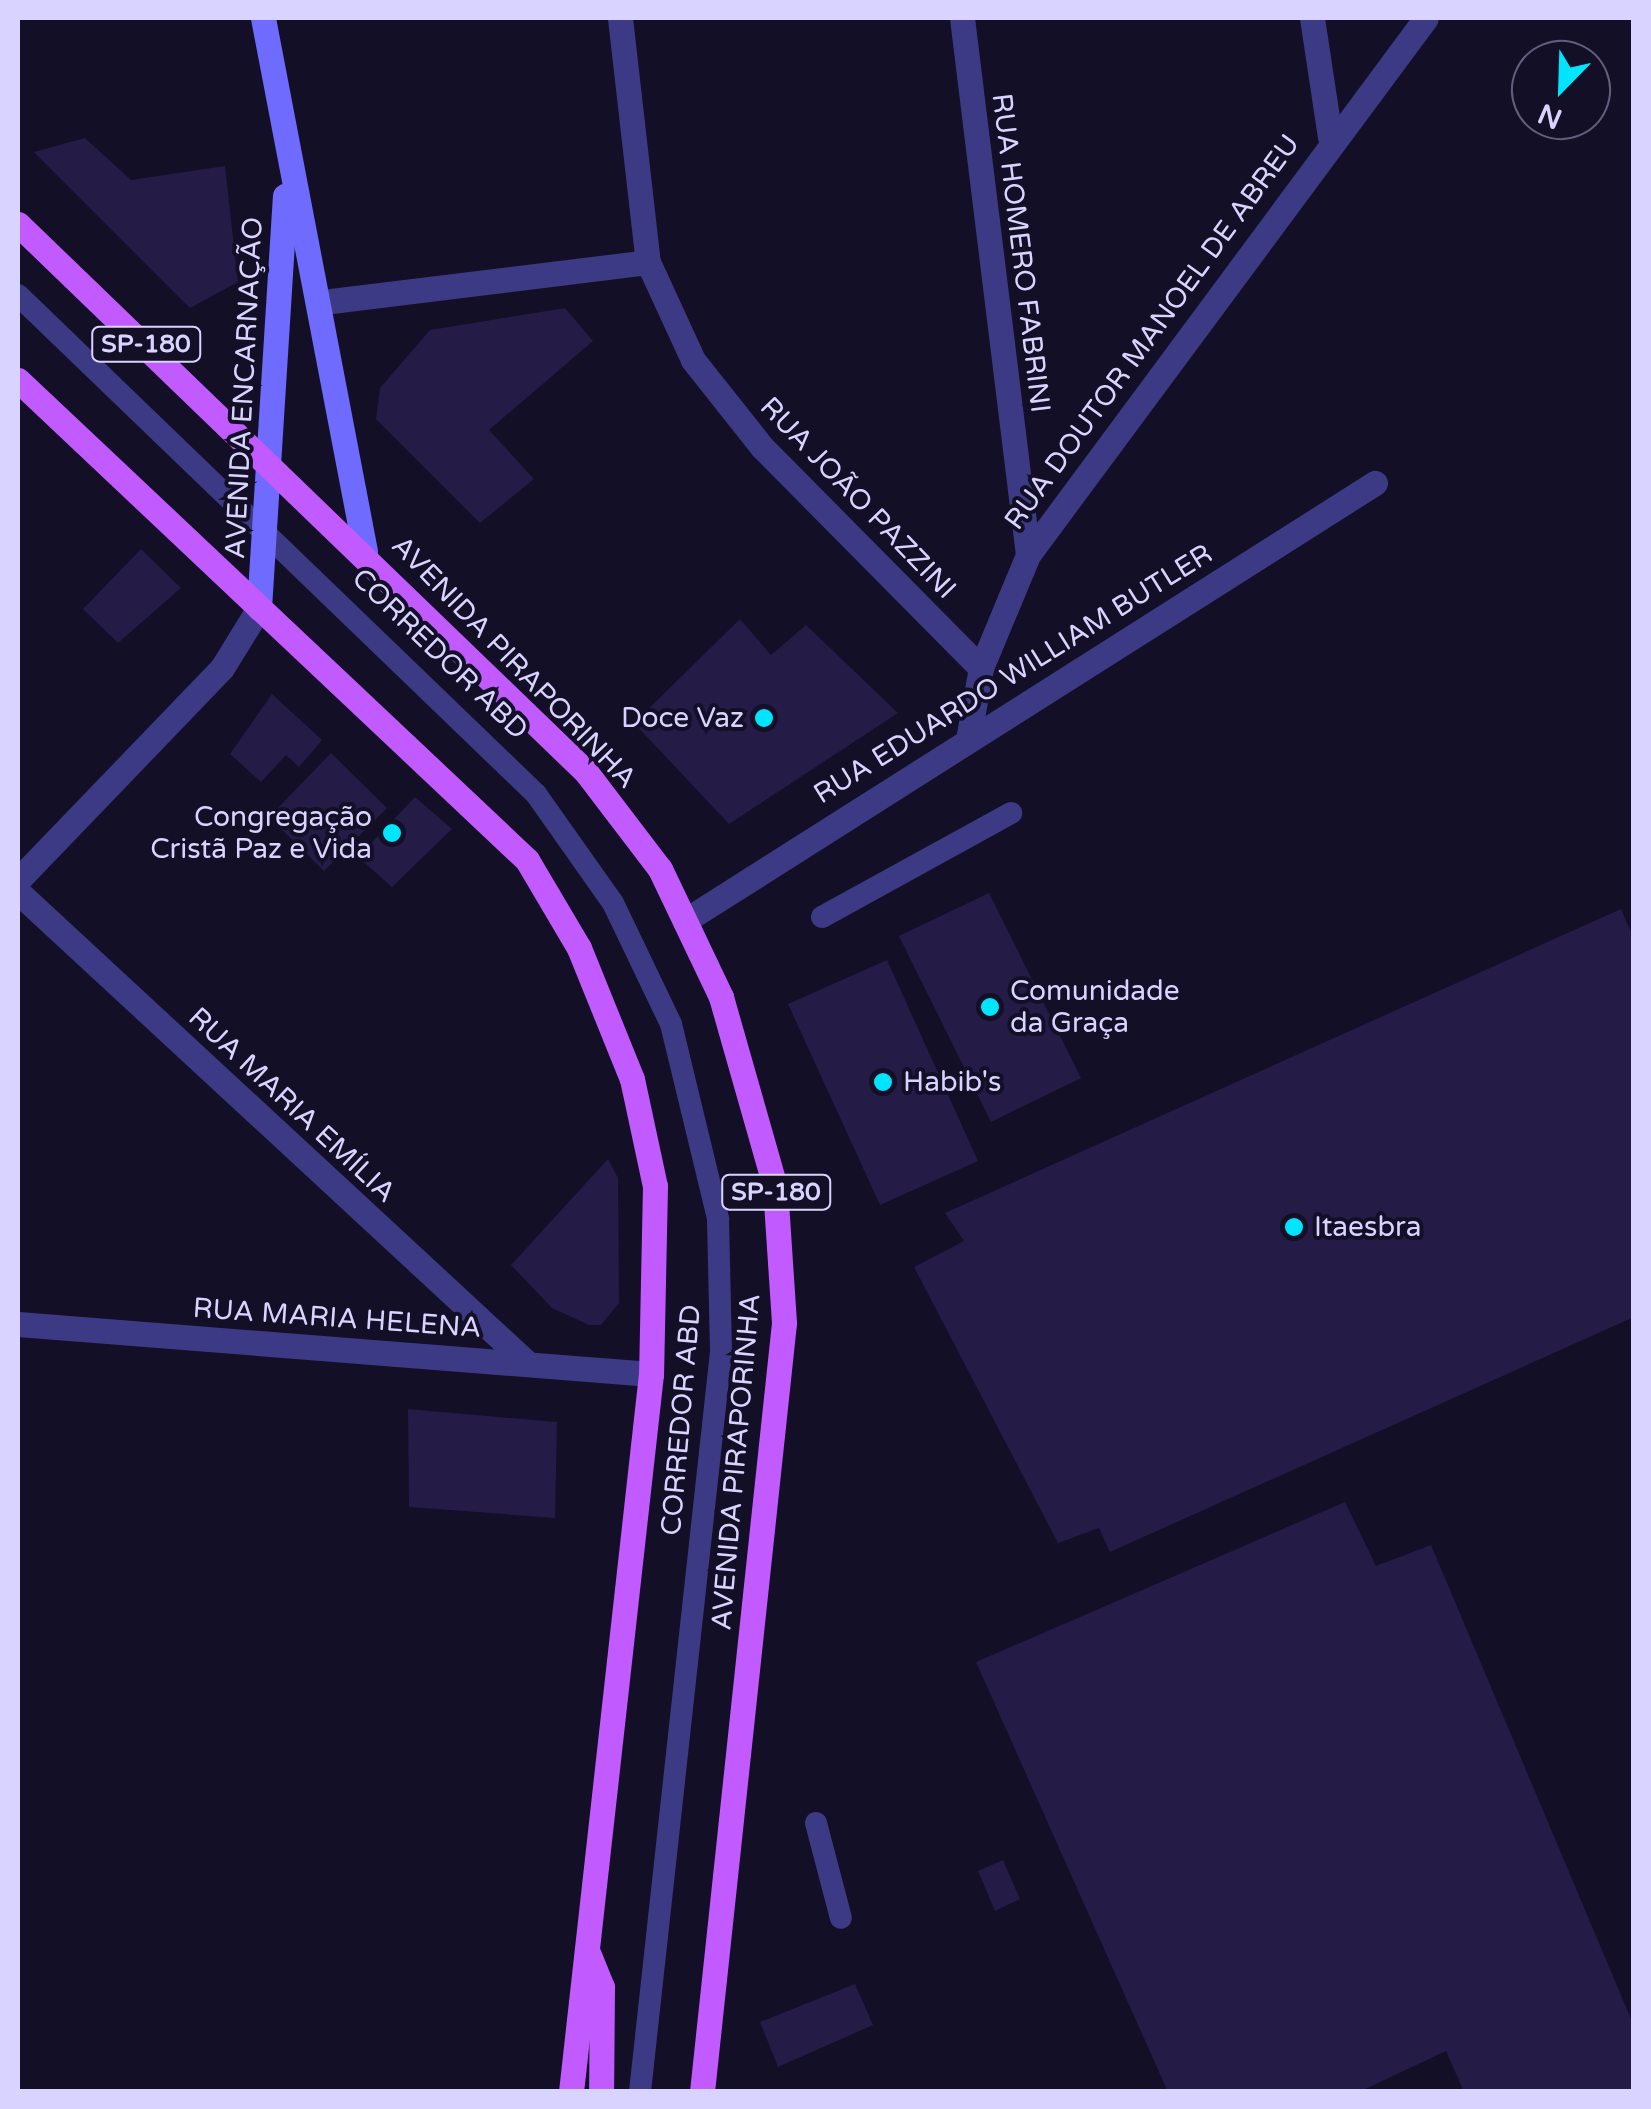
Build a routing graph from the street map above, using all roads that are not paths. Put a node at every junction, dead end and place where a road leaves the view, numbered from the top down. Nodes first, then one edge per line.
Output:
1 (263, 18) edge
2 (620, 18) edge
3 (962, 18) edge
4 (1312, 18) edge
5 (1426, 18) edge
6 (1330, 137) junction
7 (286, 172) junction
8 (18, 224) edge
9 (648, 262) junction
10 (18, 295) edge
11 (323, 302) junction
12 (18, 380) edge
13 (274, 465) junction
14 (1375, 483) dead end
15 (270, 530) junction
16 (365, 551) junction
17 (1028, 555) junction
18 (259, 608) junction
19 (980, 668) junction
20 (969, 734) junction
21 (1011, 813) dead end
22 (18, 880) edge
23 (18, 892) edge
24 (822, 917) dead end
25 (686, 920) junction
26 (18, 1324) edge
27 (526, 1362) junction
28 (651, 1374) junction
29 (816, 1823) dead end
30 (840, 1918) dead end
31 (587, 1950) junction
32 (572, 2092) edge
33 (601, 2092) edge
34 (640, 2092) edge
35 (702, 2092) edge

1 - 7 street, AVENIDA ENCARNAÇÃO
2 - 9 street, RUA JOÃO PAZZINI
3 - 17 street, RUA HOMERO FABRINI
4 - 6 street
5 - 6 street, RUA DOUTOR MANOEL DE ABREU
6 - 17 street, RUA DOUTOR MANOEL DE ABREU
7 - 11 street, AVENIDA ENCARNAÇÃO
7 - 13 street, AVENIDA ENCARNAÇÃO
8 - 13 main road, AVENIDA PIRAPORINHA / SP-180
9 - 11 street
9 - 19 street, RUA JOÃO PAZZINI
10 - 15 lane, CORREDOR ABD
11 - 16 street, AVENIDA ENCARNAÇÃO
12 - 18 main road
13 - 15 street, AVENIDA ENCARNAÇÃO
13 - 16 main road, AVENIDA PIRAPORINHA / SP-180
14 - 20 street, RUA EDUARDO WILLIAM BUTLER
15 - 18 street, AVENIDA ENCARNAÇÃO
15 - 34 lane, CORREDOR ABD
16 - 25 main road, AVENIDA PIRAPORINHA / SP-180
17 - 19 street, RUA DOUTOR MANOEL DE ABREU
18 - 22 street
18 - 28 main road
19 - 20 street, RUA DOUTOR MANOEL DE ABREU
20 - 25 street, RUA EDUARDO WILLIAM BUTLER
21 - 24 lane
23 - 27 street, RUA MARIA EMÍLIA
25 - 35 main road, AVENIDA PIRAPORINHA / SP-180
26 - 27 street, RUA MARIA HELENA
27 - 28 street, RUA MARIA HELENA
28 - 31 main road
29 - 30 lane
31 - 32 main road
31 - 33 main road

